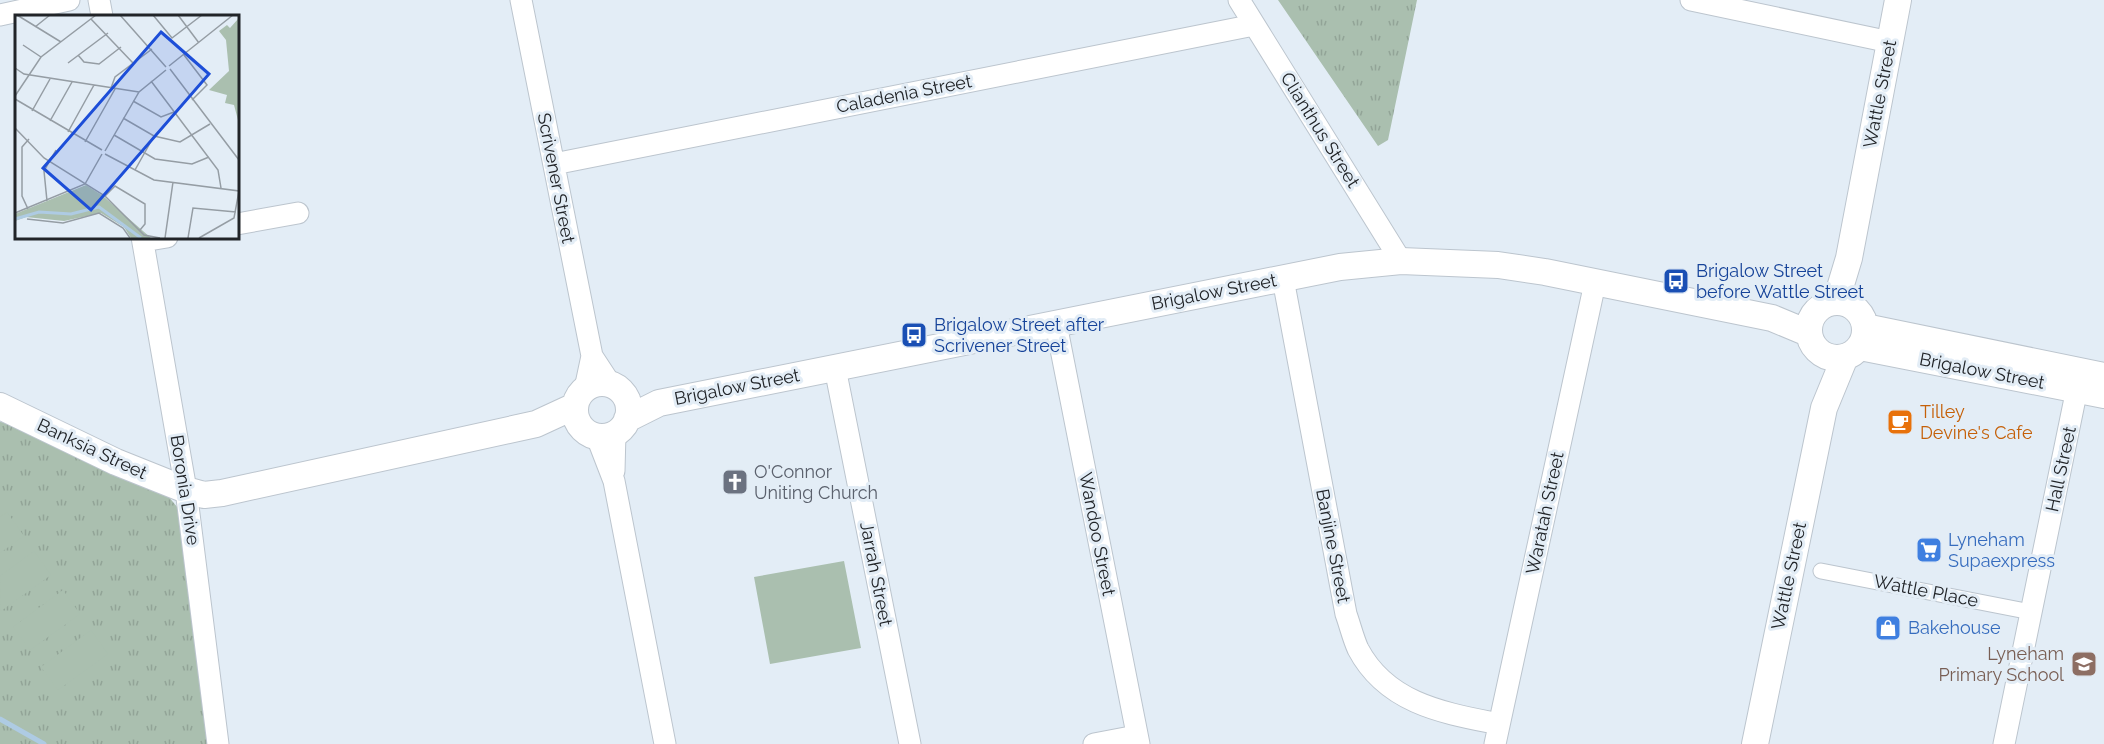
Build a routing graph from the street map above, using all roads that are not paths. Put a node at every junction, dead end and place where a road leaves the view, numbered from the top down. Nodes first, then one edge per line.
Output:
1 (69, 0) edge
2 (99, 0) edge
3 (521, 0) edge
4 (1239, 0) edge
5 (1691, 0) edge
6 (1898, 0) edge
7 (0, 15) edge
8 (102, 15) edge
9 (1254, 25) junction
10 (1890, 42) junction
11 (554, 164) junction
12 (298, 213) dead end
13 (238, 225) edge
14 (143, 239) edge
15 (1401, 261) junction
16 (1283, 279) junction
17 (1595, 283) junction
18 (1056, 324) junction
19 (1839, 330) junction
20 (835, 368) junction
21 (2088, 379) edge
22 (2104, 395) edge
23 (0, 406) edge
24 (602, 411) junction
25 (186, 490) junction
26 (1821, 572) dead end
27 (2031, 612) junction
28 (1497, 734) edge
29 (1138, 740) edge
30 (218, 744) edge
31 (665, 744) edge
32 (910, 744) edge
33 (1094, 744) edge
34 (1755, 744) edge
35 (2004, 744) edge

1 - 7 street
2 - 8 street
3 - 11 street, Scrivener Street
4 - 9 street, Clianthus Street
5 - 10 street
6 - 10 street, Wattle Street
9 - 11 street, Caladenia Street
9 - 15 street, Clianthus Street
10 - 19 street, Wattle Street
11 - 24 street, Scrivener Street
12 - 13 street
14 - 25 street, Boronia Drive
15 - 16 street, Brigalow Street
15 - 17 street, Brigalow Street
16 - 18 street, Brigalow Street
16 - 28 street, Banjine Street
17 - 19 street, Brigalow Street
17 - 28 street, Waratah Street
18 - 20 street, Brigalow Street
18 - 29 street, Wandoo Street
19 - 21 street, Brigalow Street
19 - 34 street, Wattle Street
20 - 24 street, Brigalow Street
20 - 32 street, Jarrah Street
21 - 22 street, Brigalow Street
21 - 27 street, Hall Street
23 - 25 street, Banksia Street
24 - 25 street, Brigalow Street
24 - 31 street, Scrivener Street
25 - 30 street, Boronia Drive
26 - 27 street, Wattle Place
27 - 35 street, Hall Street
29 - 33 street

